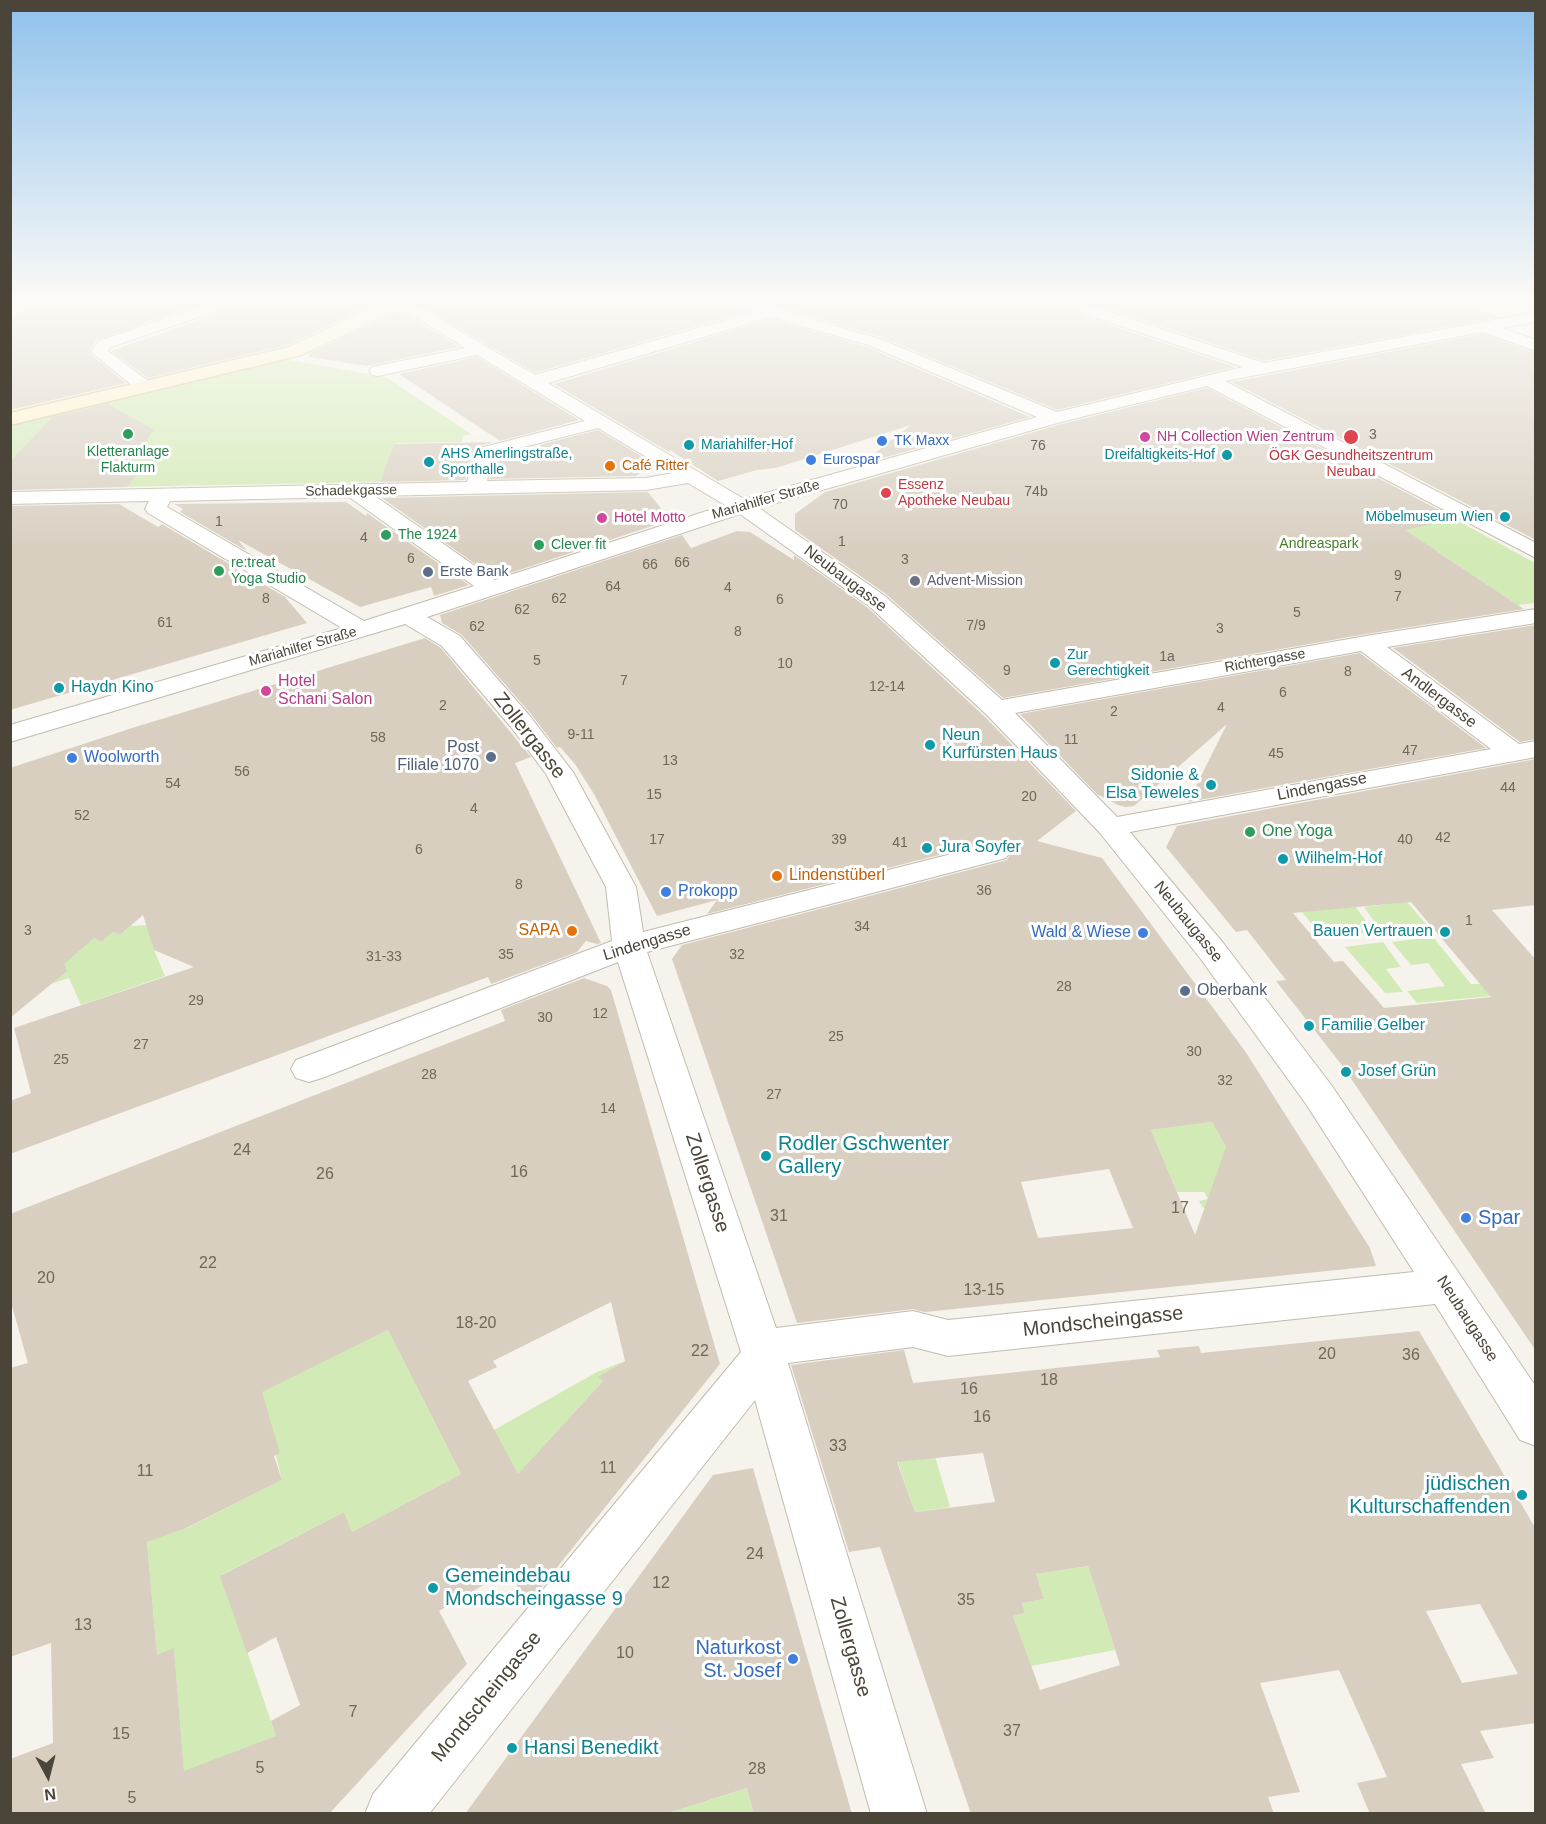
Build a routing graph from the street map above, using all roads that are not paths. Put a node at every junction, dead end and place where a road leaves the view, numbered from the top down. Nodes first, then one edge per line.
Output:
1 (139, 382) edge
2 (165, 382) edge
3 (537, 382) edge
4 (971, 382) edge
5 (1200, 382) edge
6 (1213, 382) edge
7 (145, 387) junction
8 (1055, 418) junction
9 (10, 419) edge
10 (602, 422) junction
11 (691, 476) junction
12 (476, 488) junction
13 (354, 491) junction
14 (163, 495) junction
15 (10, 498) edge
16 (741, 507) junction
17 (1536, 552) edge
18 (492, 588) junction
19 (408, 616) junction
20 (1536, 616) edge
21 (362, 630) junction
22 (1366, 643) junction
23 (996, 709) junction
24 (11, 733) edge
25 (1524, 751) edge
26 (1110, 827) junction
27 (995, 852) dead end
28 (629, 946) junction
29 (309, 1069) dead end
30 (1446, 1286) junction
31 (763, 1352) junction
32 (1536, 1426) edge
33 (393, 1814) edge
34 (899, 1814) edge

1 - 7 street
2 - 7 street
3 - 10 street, Neubaugasse
4 - 8 street
5 - 8 street, Mariahilfer Straße
6 - 17 street
7 - 9 street
8 - 16 street, Mariahilfer Straße
10 - 11 street, Neubaugasse
10 - 12 street
11 - 12 street, Schadekgasse
11 - 16 street, Neubaugasse
12 - 13 street, Schadekgasse
13 - 14 street, Schadekgasse
13 - 18 street
14 - 15 street, Schadekgasse
14 - 21 street
16 - 18 street, Mariahilfer Straße
16 - 23 street, Neubaugasse
18 - 19 street, Mariahilfer Straße
19 - 21 street, Mariahilfer Straße
19 - 28 street, Zollergasse
20 - 22 street, Richtergasse
21 - 24 street, Mariahilfer Straße
22 - 23 street, Richtergasse
22 - 25 street, Andlergasse
23 - 26 street, Neubaugasse
25 - 26 street, Lindengasse
26 - 30 street, Neubaugasse
27 - 28 street, Lindengasse
28 - 29 street, Lindengasse
28 - 31 street, Zollergasse
30 - 31 street, Mondscheingasse
30 - 32 street, Neubaugasse
31 - 33 street, Mondscheingasse
31 - 34 street, Zollergasse

